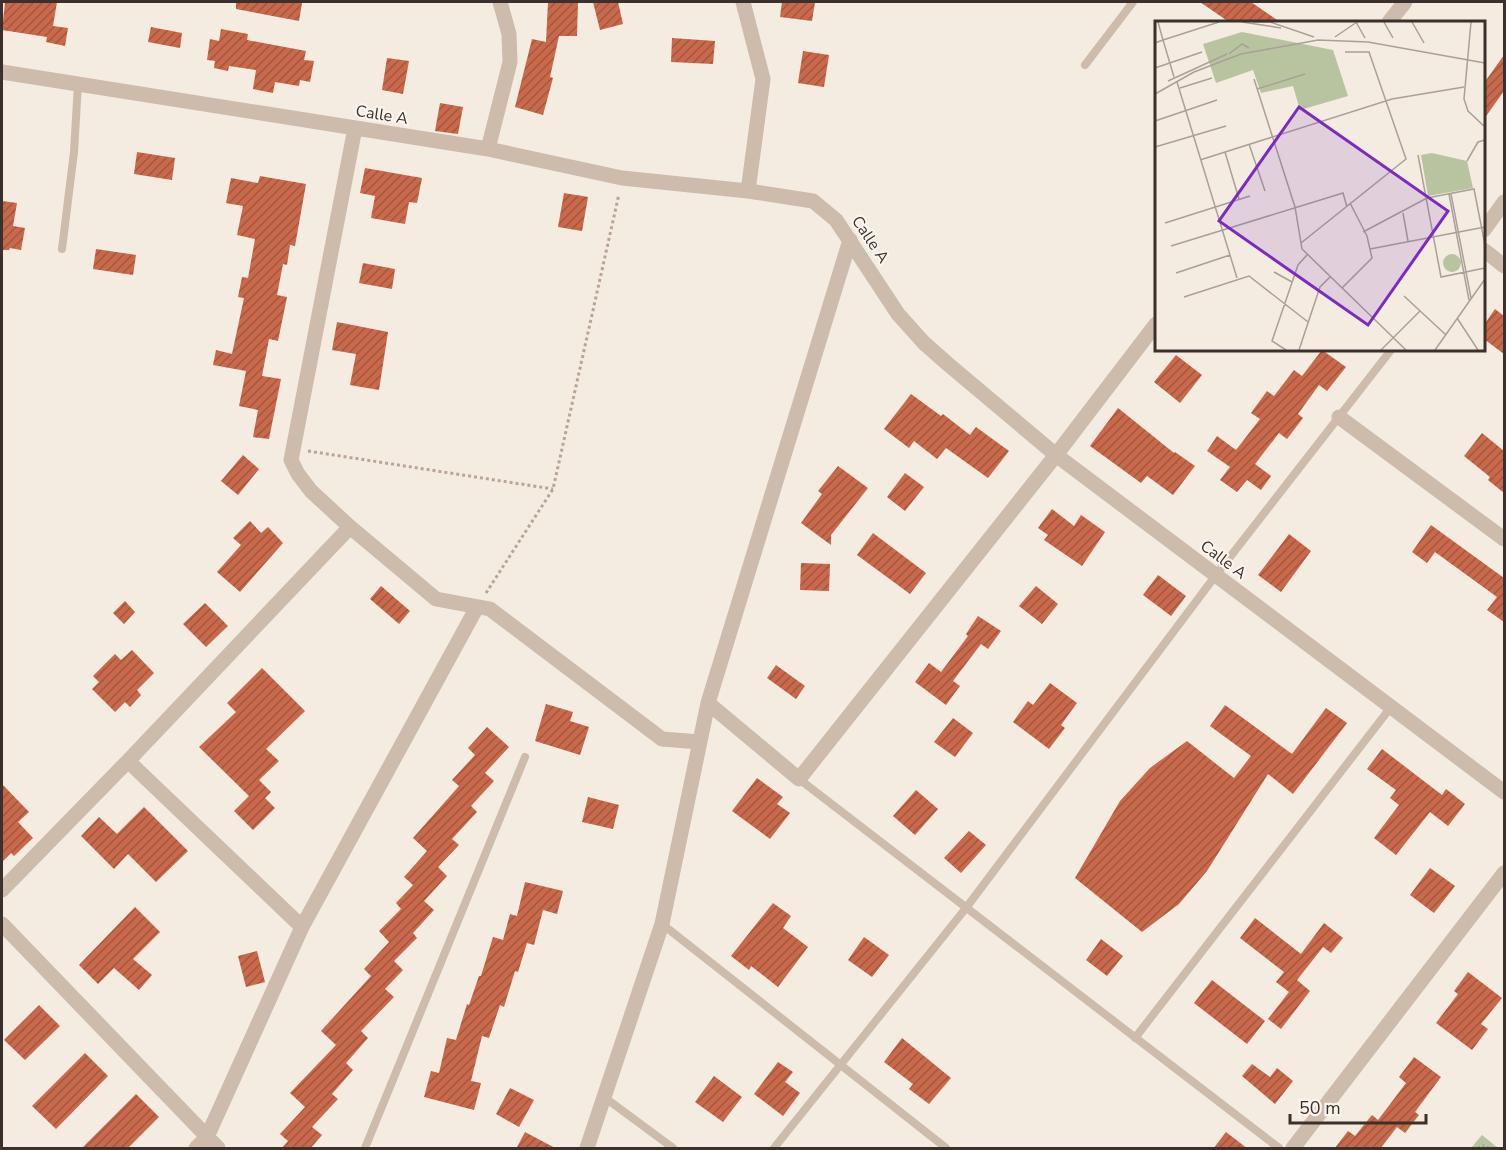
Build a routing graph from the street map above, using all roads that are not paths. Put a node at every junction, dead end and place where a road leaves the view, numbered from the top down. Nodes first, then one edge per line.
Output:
1 (500, 2) edge
2 (743, 2) edge
3 (1133, 2) edge
4 (1405, 2) edge
5 (1390, 21) edge
6 (1085, 65) dead end
7 (2, 72) edge
8 (78, 84) junction
9 (355, 128) junction
10 (488, 149) junction
11 (748, 191) junction
12 (1504, 202) edge
13 (1485, 229) edge
14 (850, 240) junction
15 (62, 249) dead end
16 (1485, 251) edge
17 (1504, 267) edge
18 (1155, 325) edge
19 (1390, 351) edge
20 (1339, 417) junction
21 (1056, 455) junction
22 (350, 527) junction
23 (1504, 539) edge
24 (1216, 575) junction
25 (477, 607) junction
26 (708, 703) junction
27 (1391, 707) junction
28 (700, 742) junction
29 (525, 757) dead end
30 (128, 761) junction
31 (799, 779) junction
32 (1504, 792) edge
33 (1504, 873) edge
34 (2, 890) edge
35 (966, 908) junction
36 (2, 924) edge
37 (662, 924) junction
38 (302, 927) junction
39 (1135, 1038) junction
40 (840, 1065) junction
41 (604, 1097) junction
42 (201, 1143) edge
43 (218, 1149) edge
44 (365, 1149) edge
45 (587, 1149) edge
46 (673, 1149) edge
47 (774, 1149) edge
48 (946, 1149) edge
49 (1279, 1149) edge
50 (1293, 1149) edge

1 - 10 street
2 - 11 street
3 - 6 lane
4 - 5 street
7 - 8 street, Calle A
8 - 9 street, Calle A
8 - 15 lane
9 - 10 street, Calle A
9 - 22 street
10 - 11 street, Calle A
11 - 14 street, Calle A
12 - 13 street
14 - 21 street, Calle A
14 - 26 street
16 - 17 street
18 - 21 street
19 - 20 lane
20 - 23 street
20 - 24 lane
21 - 24 street, Calle A
21 - 31 street
22 - 25 street
22 - 30 street
24 - 27 street, Calle A
24 - 35 lane
25 - 28 street
25 - 38 street
26 - 28 street
26 - 31 street
27 - 32 street, Calle A
27 - 39 lane
28 - 37 street
29 - 44 lane
30 - 34 street
30 - 38 street
31 - 35 lane
33 - 50 street
35 - 39 lane
35 - 40 lane
36 - 42 street
37 - 40 lane
37 - 41 street
38 - 42 street
39 - 49 lane
40 - 47 lane
40 - 48 lane
41 - 45 street
41 - 46 lane
42 - 43 street

